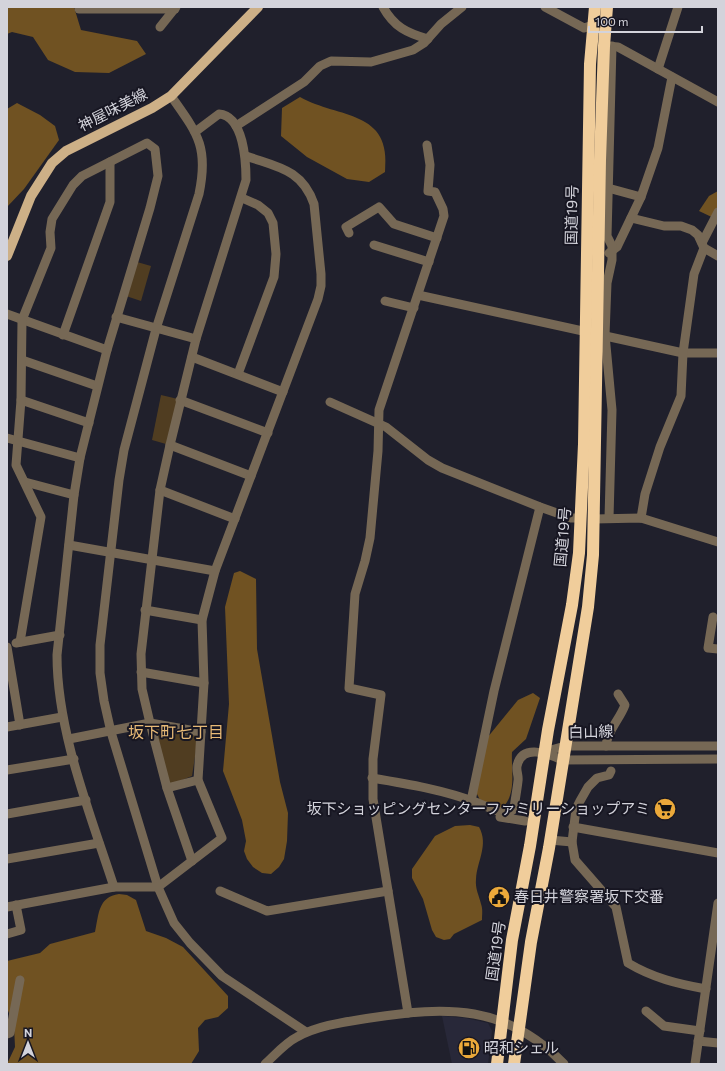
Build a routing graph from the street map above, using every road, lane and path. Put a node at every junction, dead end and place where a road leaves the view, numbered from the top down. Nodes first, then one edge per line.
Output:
1 (258, 7) edge
2 (383, 7) edge
3 (462, 7) edge
4 (545, 7) edge
5 (595, 7) edge
6 (607, 7) edge
7 (678, 7) edge
8 (175, 8) edge
9 (79, 9) dead end
10 (589, 26) junction
11 (160, 27) dead end
12 (428, 39) junction
13 (608, 46) junction
14 (658, 69) junction
15 (672, 77) junction
16 (171, 96) junction
17 (718, 102) edge
18 (236, 126) junction
19 (195, 132) junction
20 (427, 145) dead end
21 (246, 156) junction
22 (110, 162) junction
23 (608, 188) junction
24 (641, 197) junction
25 (242, 198) junction
26 (718, 212) edge
27 (631, 218) junction
28 (349, 233) dead end
29 (437, 238) junction
30 (374, 245) dead end
31 (703, 246) junction
32 (612, 253) junction
33 (599, 255) junction
34 (7, 256) edge
35 (718, 256) edge
36 (429, 262) junction
37 (418, 295) junction
38 (385, 301) dead end
39 (414, 308) junction
40 (7, 314) edge
41 (116, 317) junction
42 (22, 320) junction
43 (156, 329) junction
44 (596, 334) junction
45 (63, 335) junction
46 (196, 340) junction
47 (107, 350) junction
48 (684, 352) junction
49 (718, 353) edge
50 (192, 357) junction
51 (22, 360) junction
52 (238, 374) junction
53 (98, 386) junction
54 (283, 392) junction
55 (597, 392) junction
56 (21, 400) junction
57 (180, 400) junction
58 (330, 402) dead end
59 (612, 410) junction
60 (89, 423) junction
61 (378, 423) junction
62 (268, 433) junction
63 (7, 438) edge
64 (18, 441) junction
65 (170, 445) junction
66 (80, 458) junction
67 (251, 476) junction
68 (24, 482) junction
69 (160, 490) junction
70 (74, 495) junction
71 (540, 507) junction
72 (236, 518) junction
73 (581, 518) junction
74 (594, 518) junction
75 (608, 518) junction
76 (641, 518) junction
77 (718, 542) edge
78 (69, 545) junction
79 (111, 552) junction
80 (152, 559) junction
81 (215, 571) junction
82 (145, 610) junction
83 (713, 617) dead end
84 (202, 620) junction
85 (60, 635) junction
86 (20, 642) junction
87 (7, 646) edge
88 (718, 649) edge
89 (141, 672) junction
90 (204, 683) junction
91 (618, 694) dead end
92 (62, 717) junction
93 (150, 723) junction
94 (20, 725) junction
95 (7, 727) edge
96 (111, 732) junction
97 (201, 732) junction
98 (69, 739) junction
99 (565, 746) junction
100 (606, 746) junction
101 (718, 746) edge
102 (544, 752) junction
103 (74, 759) junction
104 (718, 759) edge
105 (562, 760) junction
106 (7, 770) edge
107 (611, 771) dead end
108 (372, 778) junction
109 (198, 780) junction
110 (167, 788) junction
111 (86, 800) junction
112 (471, 801) junction
113 (7, 814) edge
114 (525, 821) dead end
115 (573, 826) junction
116 (550, 840) junction
117 (572, 842) junction
118 (99, 843) junction
119 (718, 853) edge
120 (7, 859) edge
121 (192, 861) junction
122 (114, 887) junction
123 (158, 887) junction
124 (220, 891) dead end
125 (388, 891) junction
126 (718, 903) edge
127 (12, 906) edge
128 (7, 934) edge
129 (714, 959) edge
130 (20, 980) dead end
131 (706, 989) junction
132 (646, 1011) dead end
133 (408, 1013) junction
134 (503, 1022) junction
135 (519, 1030) junction
136 (700, 1031) junction
137 (306, 1032) junction
138 (7, 1034) edge
139 (698, 1041) junction
140 (718, 1043) edge
141 (264, 1064) edge
142 (497, 1064) edge
143 (514, 1064) edge
144 (564, 1064) edge
145 (695, 1064) edge

1 - 16 main road, 神屋味美線
2 - 12 street
3 - 12 street
4 - 10 street
5 - 10 highway, 国道19号
6 - 13 highway, 国道19号
7 - 14 street
8 - 9 street
8 - 11 street
10 - 44 highway, 国道19号
12 - 18 street
13 - 14 street
13 - 23 street
13 - 33 highway, 国道19号
14 - 15 street
15 - 17 street
15 - 24 street
16 - 19 street
16 - 34 main road, 神屋味美線
18 - 19 street
18 - 21 street
19 - 43 street
20 - 29 street
21 - 25 street
21 - 54 street
22 - 41 street
22 - 42 street
22 - 45 street
23 - 24 street
23 - 32 street
24 - 27 street
25 - 46 street
25 - 52 street
26 - 31 street
27 - 31 street
27 - 32 street
28 - 29 street
29 - 36 street
30 - 36 street
31 - 35 street
31 - 48 street
32 - 33 street
32 - 44 street
33 - 44 highway, 国道19号
36 - 37 street
37 - 39 street
37 - 44 street
38 - 39 street
39 - 61 street
40 - 42 street
41 - 43 street
41 - 47 street
42 - 45 street
42 - 51 street
43 - 46 street
43 - 79 street
44 - 48 street
44 - 55 highway, 国道19号
44 - 59 street
44 - 73 highway, 国道19号
45 - 47 street
46 - 50 street
47 - 53 street
48 - 49 street
48 - 76 street
50 - 52 street
50 - 57 street
51 - 53 street
51 - 56 street
52 - 54 street
53 - 60 street
54 - 62 street
55 - 59 street
55 - 74 highway, 国道19号
56 - 60 street
56 - 64 street
57 - 62 street
57 - 65 street
58 - 61 street
59 - 75 street
60 - 66 street
61 - 71 street
61 - 108 street
62 - 67 street
63 - 64 street
64 - 66 street
64 - 68 street
65 - 67 street
65 - 69 street
66 - 70 street
67 - 72 street
68 - 70 street
68 - 86 street
69 - 72 street
69 - 80 street
70 - 78 street
71 - 73 street
71 - 112 street
72 - 81 street
73 - 102 highway, 国道19号
74 - 75 street
74 - 99 highway, 国道19号
75 - 76 street
76 - 77 street
78 - 79 street
78 - 85 street
79 - 80 street
79 - 96 street
80 - 81 street
80 - 82 street
81 - 84 street
82 - 84 street
82 - 89 street
83 - 88 street
84 - 90 street
85 - 86 street
85 - 92 street
86 - 87 street
87 - 94 street
89 - 90 street
89 - 93 street
90 - 97 street
91 - 100 street
92 - 94 street
92 - 98 street
93 - 96 street
93 - 97 street
93 - 110 street
94 - 95 street
96 - 98 street
96 - 123 street
97 - 109 street
98 - 103 street
99 - 100 street, 白山線
99 - 102 street, 白山線
99 - 105 highway, 国道19号
100 - 101 street, 白山線
102 - 105 street, 白山線
102 - 112 street
102 - 134 highway, 国道19号
103 - 106 street
103 - 111 street
104 - 105 street, 白山線
105 - 116 highway, 国道19号
107 - 115 street
108 - 112 street
108 - 125 street
109 - 110 street
109 - 121 street
110 - 121 street
111 - 113 street
111 - 118 street
112 - 114 street
115 - 117 street
115 - 119 street
116 - 117 street
116 - 135 highway, 国道19号
117 - 131 street
118 - 120 street
118 - 122 street
121 - 123 street
122 - 123 street
122 - 127 street
123 - 137 street
124 - 125 street
125 - 133 street
126 - 129 street
127 - 128 street
129 - 131 street
130 - 138 street
131 - 136 street
132 - 136 street
133 - 134 street
133 - 137 street
134 - 135 street
134 - 142 highway, 国道19号
135 - 143 highway, 国道19号
135 - 144 street
136 - 139 street
137 - 141 street
139 - 140 street
139 - 145 street

